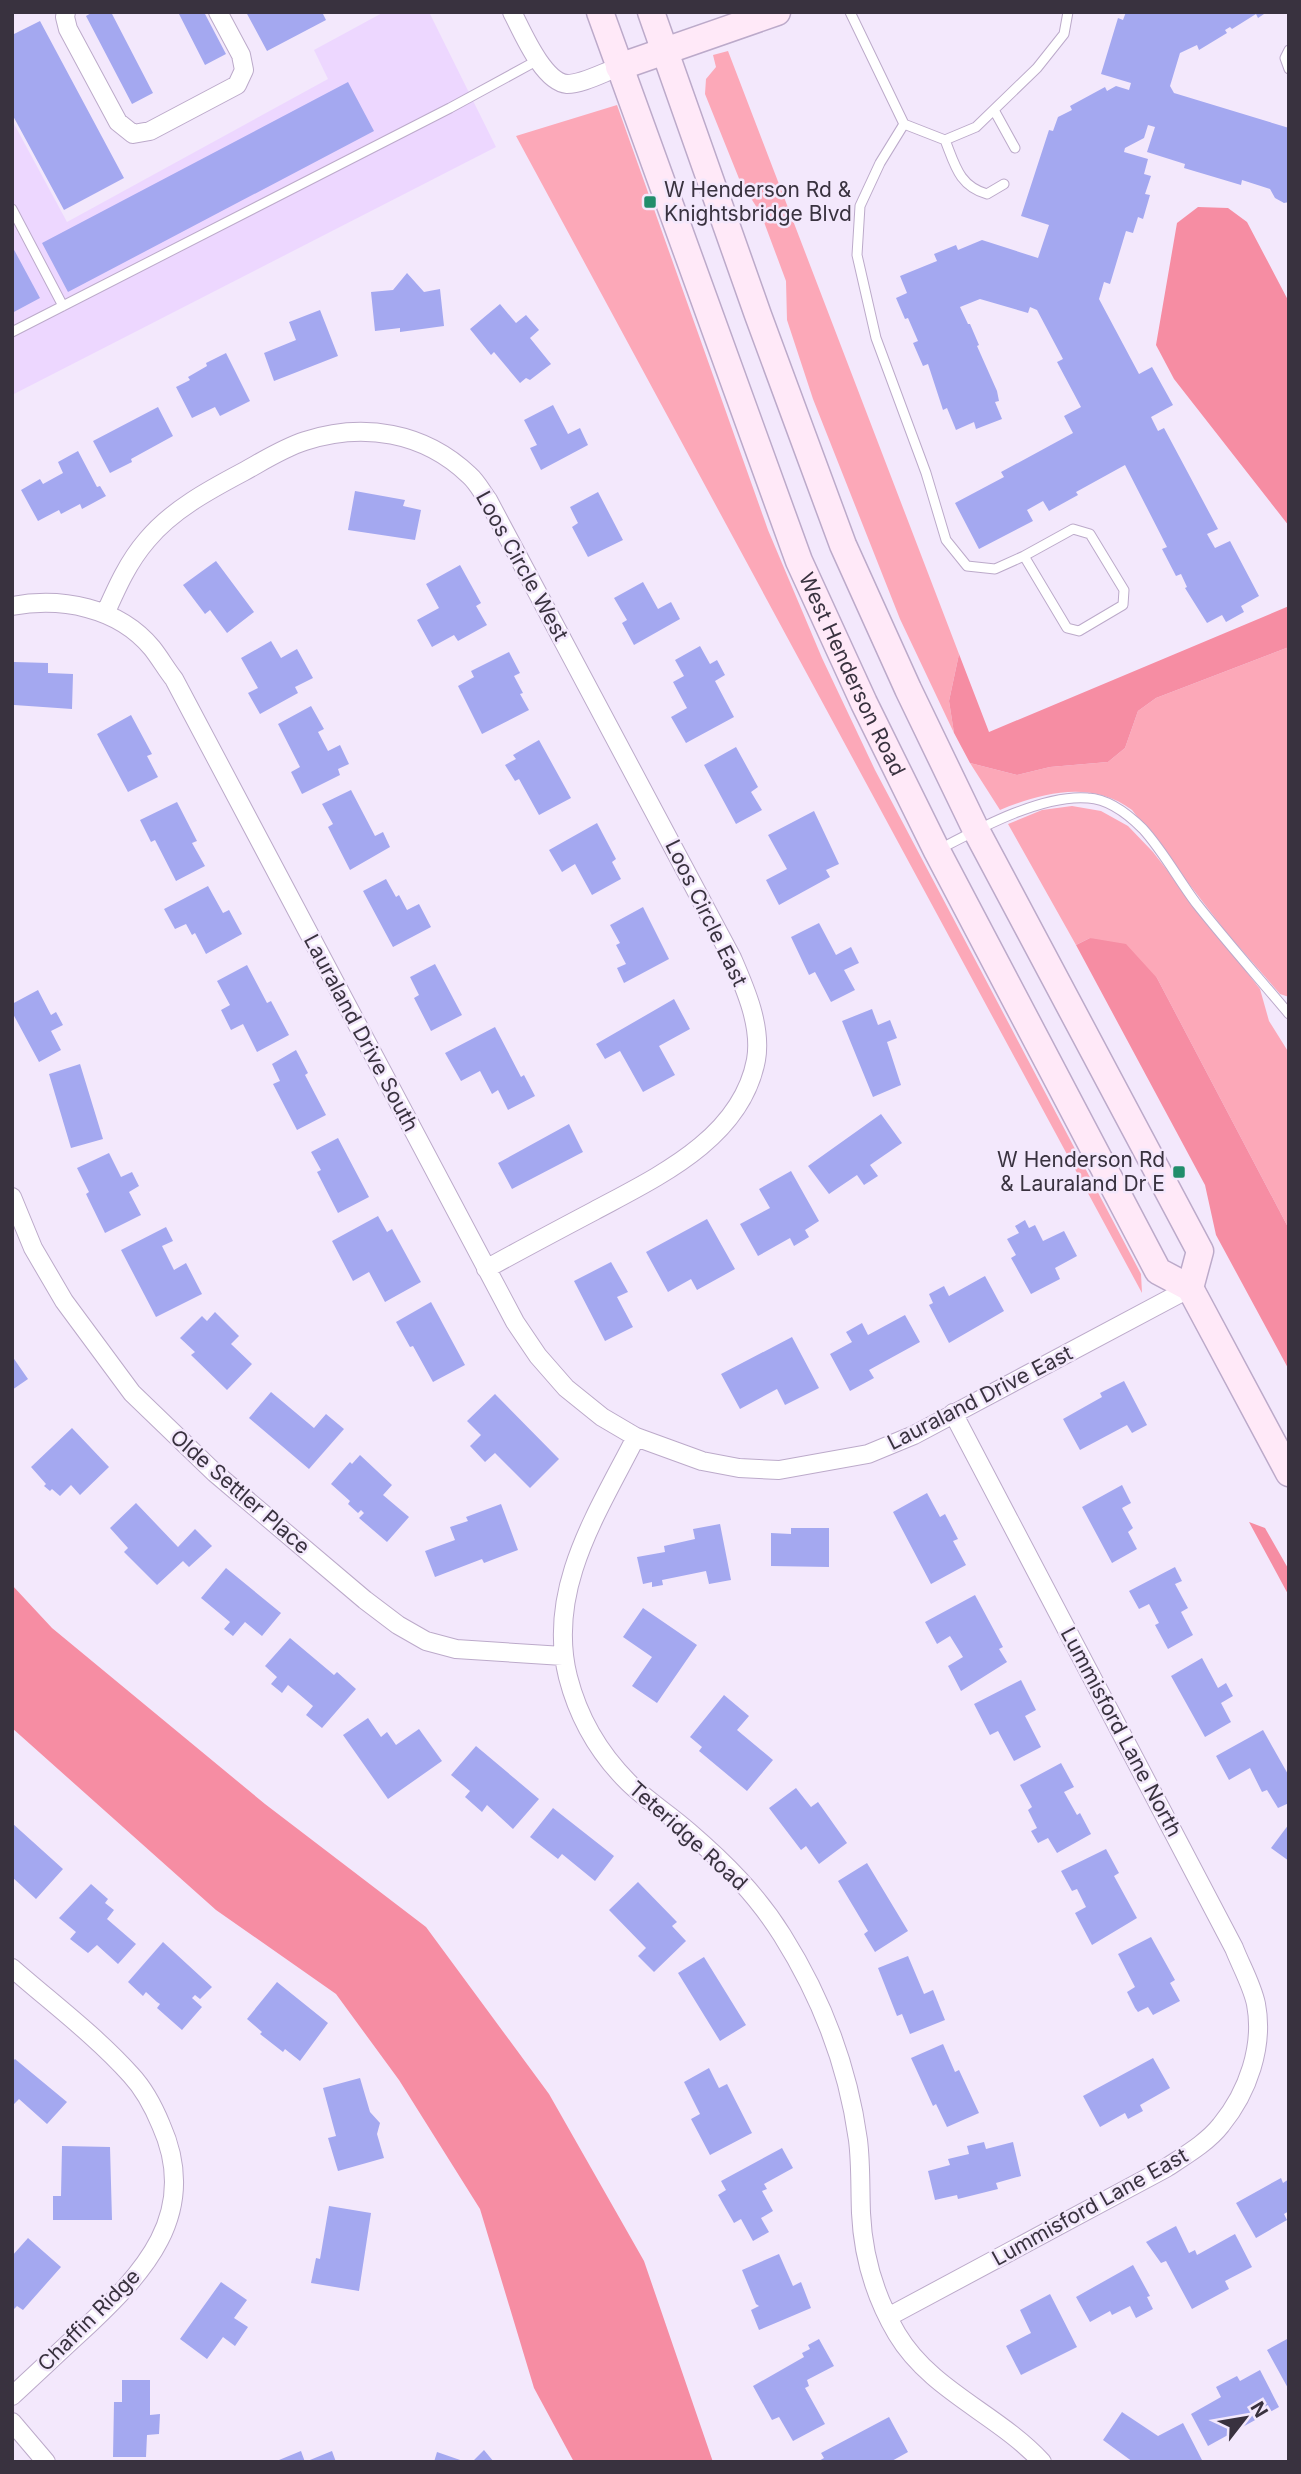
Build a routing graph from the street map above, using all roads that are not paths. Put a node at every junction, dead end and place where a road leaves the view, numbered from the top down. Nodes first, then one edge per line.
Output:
1 (66, 12) edge
2 (218, 12) edge
3 (512, 12) edge
4 (600, 12) edge
5 (651, 12) edge
6 (850, 12) edge
7 (1068, 12) edge
8 (760, 15) edge
9 (1289, 50) edge
10 (665, 51) junction
11 (538, 60) junction
12 (619, 67) junction
13 (1289, 69) edge
14 (994, 110) junction
15 (904, 124) junction
16 (945, 140) junction
17 (1015, 148) dead end
18 (1004, 184) dead end
19 (12, 209) edge
20 (63, 306) junction
21 (12, 332) edge
22 (1024, 556) junction
23 (12, 606) edge
24 (105, 614) junction
25 (587, 685) joint
26 (976, 830) junction
27 (937, 851) junction
28 (1289, 1014) edge
29 (12, 1197) edge
30 (486, 1269) junction
31 (1190, 1288) junction
32 (953, 1413) junction
33 (636, 1437) junction
34 (1289, 1473) edge
35 (563, 1656) junction
36 (12, 1969) edge
37 (1255, 2060) joint
38 (888, 2318) junction
39 (12, 2396) edge
40 (12, 2422) edge
41 (46, 2462) edge
42 (1042, 2462) edge

1 - 2 street
3 - 11 street
4 - 12 main road, West Henderson Road
5 - 10 main road, West Henderson Road
6 - 15 lane
7 - 14 lane
8 - 10 main road
9 - 13 lane
10 - 12 main road
10 - 26 main road, West Henderson Road
11 - 12 street
11 - 20 lane
12 - 27 main road, West Henderson Road
14 - 16 lane
14 - 17 lane
15 - 16 lane
15 - 22 lane
16 - 18 lane
19 - 20 lane
20 - 21 lane
22 - 22 lane
23 - 24 street, Lauraland Drive South
24 - 25 street, Loos Circle West
24 - 30 street, Lauraland Drive South
25 - 30 street, Loos Circle East
26 - 27 lane
26 - 28 lane
26 - 31 main road, West Henderson Road
27 - 31 main road, West Henderson Road
29 - 35 street, Olde Settler Place
30 - 33 street, Lauraland Drive South
31 - 32 street, Lauraland Drive East
31 - 34 main road
32 - 33 street, Lauraland Drive East
32 - 37 street, Lummisford Lane North
33 - 35 street, Teteridge Road
35 - 38 street, Teteridge Road
36 - 39 street, Chaffin Ridge
37 - 38 street, Lummisford Lane East
38 - 42 street, Teteridge Road
40 - 41 street

